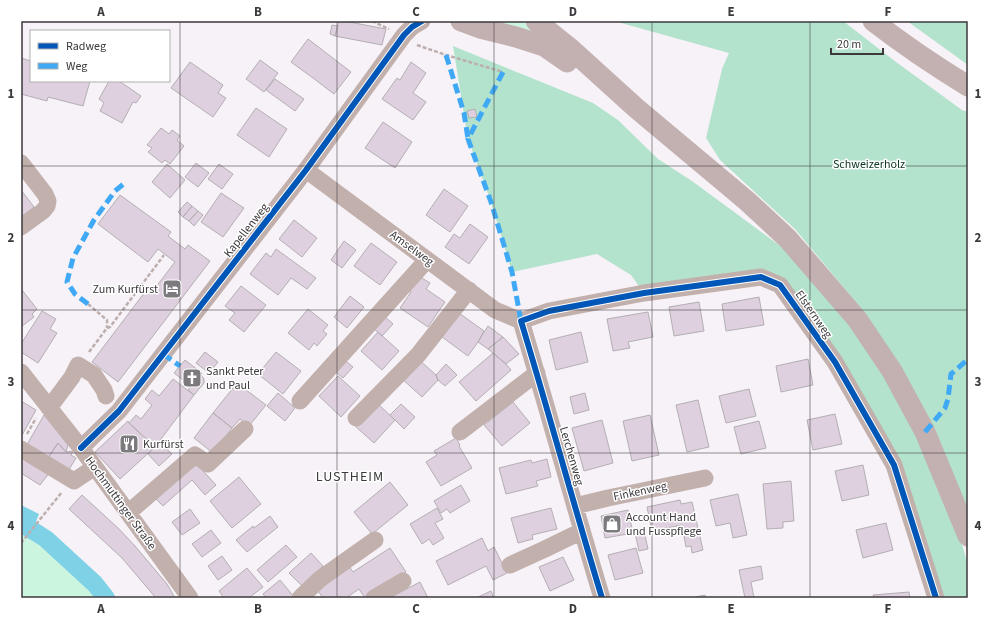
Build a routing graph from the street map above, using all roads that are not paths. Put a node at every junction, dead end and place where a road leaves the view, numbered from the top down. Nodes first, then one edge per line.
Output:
1 (461, 21) edge
2 (536, 21) edge
3 (554, 21) edge
4 (873, 21) edge
5 (421, 22) edge
6 (572, 50) junction
7 (968, 86) edge
8 (636, 108) junction
9 (21, 163) edge
10 (306, 170) junction
11 (21, 227) edge
12 (427, 260) junction
13 (469, 290) junction
14 (521, 321) junction
15 (21, 372) edge
16 (537, 373) junction
17 (103, 390) dead end
18 (300, 401) dead end
19 (49, 408) junction
20 (356, 418) dead end
21 (245, 429) dead end
22 (460, 432) dead end
23 (23, 444) edge
24 (81, 448) junction
25 (95, 467) junction
26 (705, 478) dead end
27 (575, 506) junction
28 (128, 513) junction
29 (582, 531) junction
30 (968, 536) edge
31 (376, 540) dead end
32 (510, 565) dead end
33 (402, 581) dead end
34 (190, 598) edge
35 (300, 598) edge
36 (374, 598) edge
37 (602, 598) edge
38 (936, 598) edge

1 - 8 main road
2 - 6 main road
3 - 6 main road
4 - 7 main road
5 - 10 street, Kapellenweg
6 - 8 main road
8 - 30 main road
9 - 11 street
10 - 12 street, Amselweg
10 - 24 street, Kapellenweg
12 - 13 street, Amselweg
12 - 18 street
13 - 14 street, Amselweg
13 - 20 street
14 - 16 street, Lerchenweg
14 - 38 street, Elsternweg
15 - 19 street, Hochmuttinger Straße
16 - 22 street
16 - 27 street, Lerchenweg
17 - 19 street
19 - 24 street, Hochmuttinger Straße
21 - 28 street
23 - 25 street
24 - 25 street, Hochmuttinger Straße
25 - 28 street, Hochmuttinger Straße
26 - 27 street, Finkenweg
27 - 29 street, Lerchenweg
28 - 34 street, Hochmuttinger Straße
29 - 32 street
29 - 37 street, Lerchenweg
31 - 35 street
33 - 36 street

